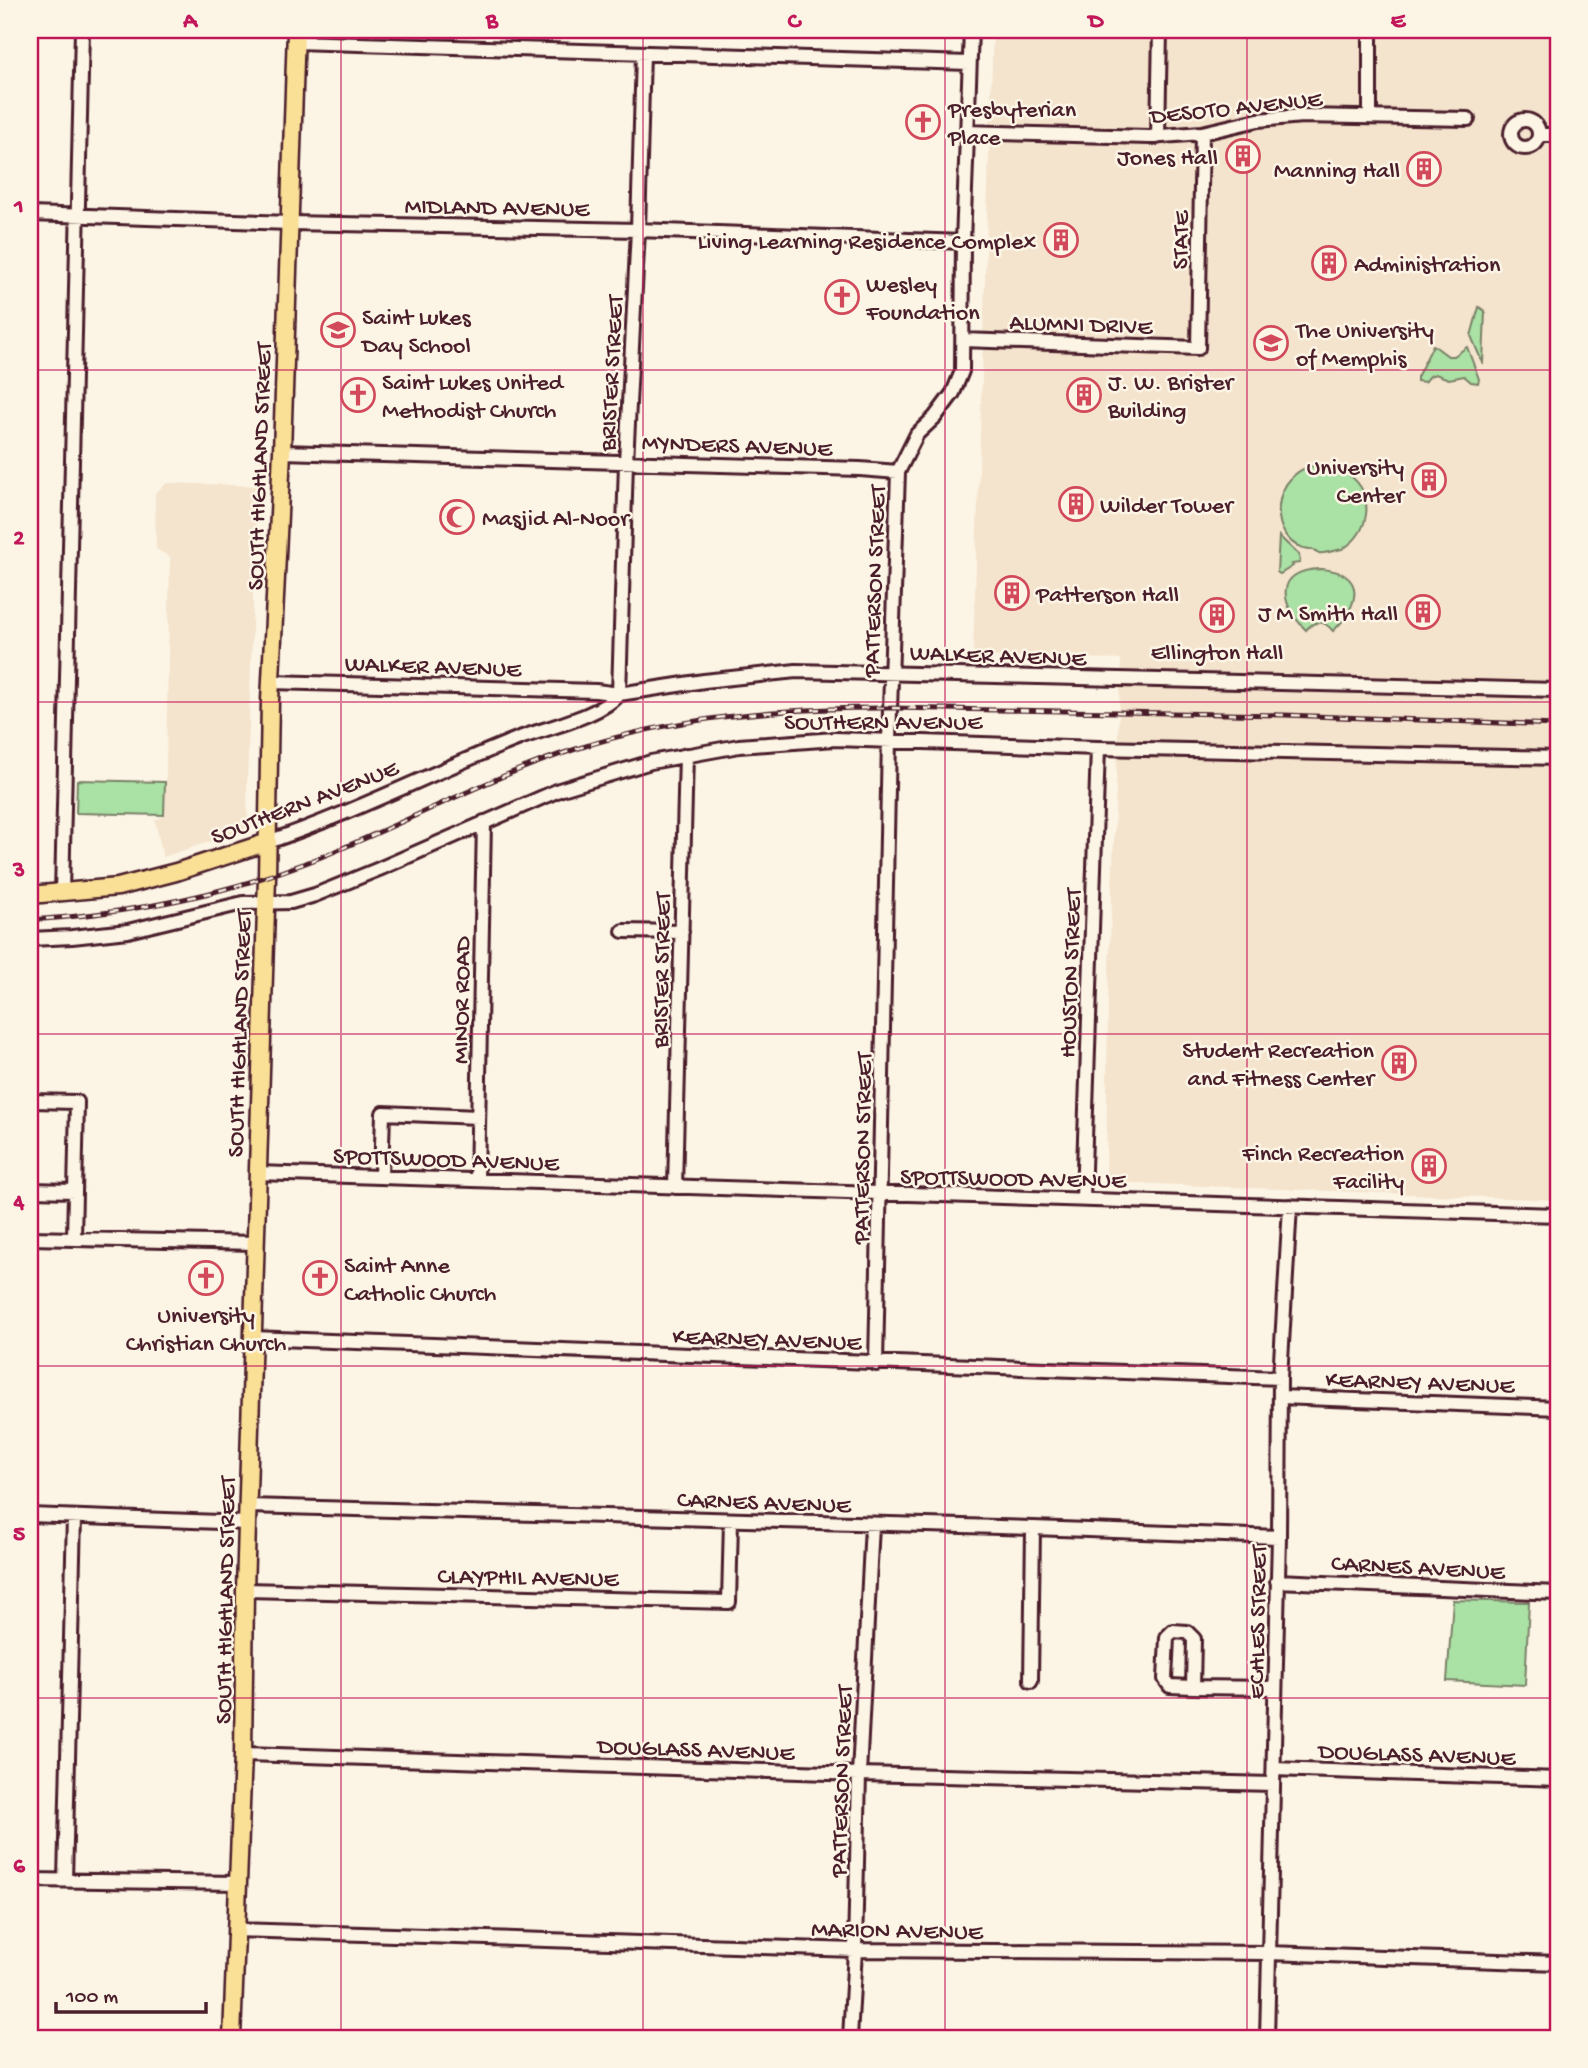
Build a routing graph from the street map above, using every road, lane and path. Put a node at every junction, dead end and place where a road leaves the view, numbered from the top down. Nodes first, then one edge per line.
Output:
1 (82, 30) edge
2 (971, 30) edge
3 (1160, 30) edge
4 (1370, 30) edge
5 (295, 36) edge
6 (643, 54) junction
7 (969, 63) junction
8 (1370, 117) junction
9 (1468, 119) dead end
10 (966, 132) junction
11 (1202, 133) junction
12 (1540, 135) dead end
13 (1558, 135) edge
14 (1158, 137) junction
15 (30, 214) edge
16 (77, 215) junction
17 (290, 223) junction
18 (638, 230) junction
19 (963, 242) junction
20 (962, 340) junction
21 (1198, 348) joint
22 (282, 452) junction
23 (626, 461) junction
24 (898, 472) junction
25 (891, 672) junction
26 (271, 682) junction
27 (1558, 690) edge
28 (619, 694) junction
29 (889, 740) junction
30 (1098, 748) junction
31 (686, 755) junction
32 (1558, 758) edge
33 (484, 821) junction
34 (268, 842) junction
35 (62, 893) junction
36 (30, 895) edge
37 (265, 903) junction
38 (623, 931) dead end
39 (682, 932) junction
40 (30, 939) edge
41 (30, 1101) edge
42 (478, 1118) junction
43 (257, 1172) junction
44 (381, 1177) junction
45 (477, 1180) junction
46 (675, 1187) junction
47 (30, 1190) edge
48 (75, 1191) junction
49 (881, 1195) junction
50 (1083, 1199) junction
51 (1290, 1206) junction
52 (1558, 1215) edge
53 (30, 1238) edge
54 (74, 1238) junction
55 (256, 1243) junction
56 (253, 1338) junction
57 (876, 1364) junction
58 (1280, 1378) junction
59 (1280, 1397) junction
60 (1558, 1408) edge
61 (248, 1506) junction
62 (30, 1515) edge
63 (74, 1517) junction
64 (731, 1521) junction
65 (247, 1523) junction
66 (873, 1525) junction
67 (1033, 1528) junction
68 (1279, 1537) junction
69 (1277, 1581) junction
70 (245, 1590) junction
71 (1558, 1593) edge
72 (1031, 1681) dead end
73 (1193, 1687) junction
74 (1275, 1688) junction
75 (243, 1754) junction
76 (1274, 1769) junction
77 (859, 1774) junction
78 (1558, 1779) edge
79 (1273, 1784) junction
80 (30, 1880) edge
81 (65, 1880) junction
82 (238, 1883) junction
83 (236, 1930) junction
84 (855, 1950) junction
85 (1269, 1953) junction
86 (1558, 1963) edge
87 (232, 2038) edge
88 (850, 2038) edge
89 (1267, 2038) edge

1 - 16 street
2 - 7 street, PATTERSON STREET
3 - 14 street
4 - 8 street
5 - 6 street
5 - 17 main road, SOUTH HIGHLAND STREET
6 - 7 street
6 - 18 street, BRISTER STREET
7 - 10 street, PATTERSON STREET
8 - 9 street, DESOTO AVENUE
8 - 11 street, DESOTO AVENUE
10 - 14 street, DESOTO AVENUE
10 - 19 street, PATTERSON STREET
11 - 14 street, DESOTO AVENUE
11 - 21 street, STATE
12 - 13 street
15 - 16 street, MIDLAND AVENUE
16 - 17 street, MIDLAND AVENUE
16 - 35 street
17 - 18 street, MIDLAND AVENUE
17 - 22 main road, SOUTH HIGHLAND STREET
18 - 19 street, MIDLAND AVENUE
18 - 23 street, BRISTER STREET
19 - 20 street, PATTERSON STREET
20 - 21 street, ALUMNI DRIVE
20 - 24 street, PATTERSON STREET
22 - 23 street, MYNDERS AVENUE
22 - 26 main road, SOUTH HIGHLAND STREET
23 - 24 street, MYNDERS AVENUE
23 - 28 street, BRISTER STREET
24 - 25 street, PATTERSON STREET
25 - 27 street, WALKER AVENUE
25 - 28 street, WALKER AVENUE
25 - 29 street, PATTERSON STREET
26 - 28 street, WALKER AVENUE
26 - 34 main road, SOUTH HIGHLAND STREET
28 - 34 street, SOUTHERN AVENUE
29 - 30 street, SOUTHERN AVENUE
29 - 31 street, SOUTHERN AVENUE
29 - 49 street, PATTERSON STREET
30 - 32 street, SOUTHERN AVENUE
30 - 50 street, HOUSTON STREET
31 - 33 street, SOUTHERN AVENUE
31 - 39 street, BRISTER STREET
33 - 37 street, SOUTHERN AVENUE
33 - 42 street, MINOR ROAD
34 - 35 main road, SOUTHERN AVENUE
34 - 37 main road, SOUTH HIGHLAND STREET
35 - 36 main road, SOUTHERN AVENUE
37 - 40 street, SOUTHERN AVENUE
37 - 43 main road, SOUTH HIGHLAND STREET
38 - 39 street
39 - 46 street, BRISTER STREET
41 - 48 street
42 - 44 street
42 - 45 street, MINOR ROAD
43 - 44 street, SPOTTSWOOD AVENUE
43 - 55 main road, SOUTH HIGHLAND STREET
44 - 45 street, SPOTTSWOOD AVENUE
45 - 46 street, SPOTTSWOOD AVENUE
46 - 49 street, SPOTTSWOOD AVENUE
47 - 48 street
48 - 54 street
49 - 50 street, SPOTTSWOOD AVENUE
49 - 57 street, PATTERSON STREET
50 - 51 street, SPOTTSWOOD AVENUE
51 - 52 street, SPOTTSWOOD AVENUE
51 - 58 street, ECHLES STREET
53 - 54 street
54 - 55 street
55 - 56 main road, SOUTH HIGHLAND STREET
56 - 57 street, KEARNEY AVENUE
56 - 61 main road, SOUTH HIGHLAND STREET
57 - 58 street, KEARNEY AVENUE
58 - 59 street, ECHLES STREET
59 - 60 street, KEARNEY AVENUE
59 - 68 street, ECHLES STREET
61 - 64 street, CARNES AVENUE
61 - 65 main road, SOUTH HIGHLAND STREET
62 - 63 street
63 - 65 street
63 - 81 street
64 - 66 street, CARNES AVENUE
64 - 70 street, CLAYPHIL AVENUE
65 - 70 main road, SOUTH HIGHLAND STREET
66 - 67 street, CARNES AVENUE
66 - 77 street, PATTERSON STREET
67 - 68 street, CARNES AVENUE
67 - 72 street
68 - 69 street, ECHLES STREET
69 - 71 street, CARNES AVENUE
69 - 74 street, ECHLES STREET
70 - 75 main road, SOUTH HIGHLAND STREET
73 - 73 street
73 - 74 street
74 - 76 street, ECHLES STREET
75 - 77 street, DOUGLASS AVENUE
75 - 82 main road, SOUTH HIGHLAND STREET
76 - 78 street, DOUGLASS AVENUE
76 - 79 street, ECHLES STREET
77 - 79 street, DOUGLASS AVENUE
77 - 84 street, PATTERSON STREET
79 - 85 street, ECHLES STREET
80 - 81 street
81 - 82 street
82 - 83 main road, SOUTH HIGHLAND STREET
83 - 84 street, MARION AVENUE
83 - 87 main road, SOUTH HIGHLAND STREET
84 - 85 street, MARION AVENUE
84 - 88 street, PATTERSON STREET
85 - 86 street, MARION AVENUE
85 - 89 street, ECHLES STREET

